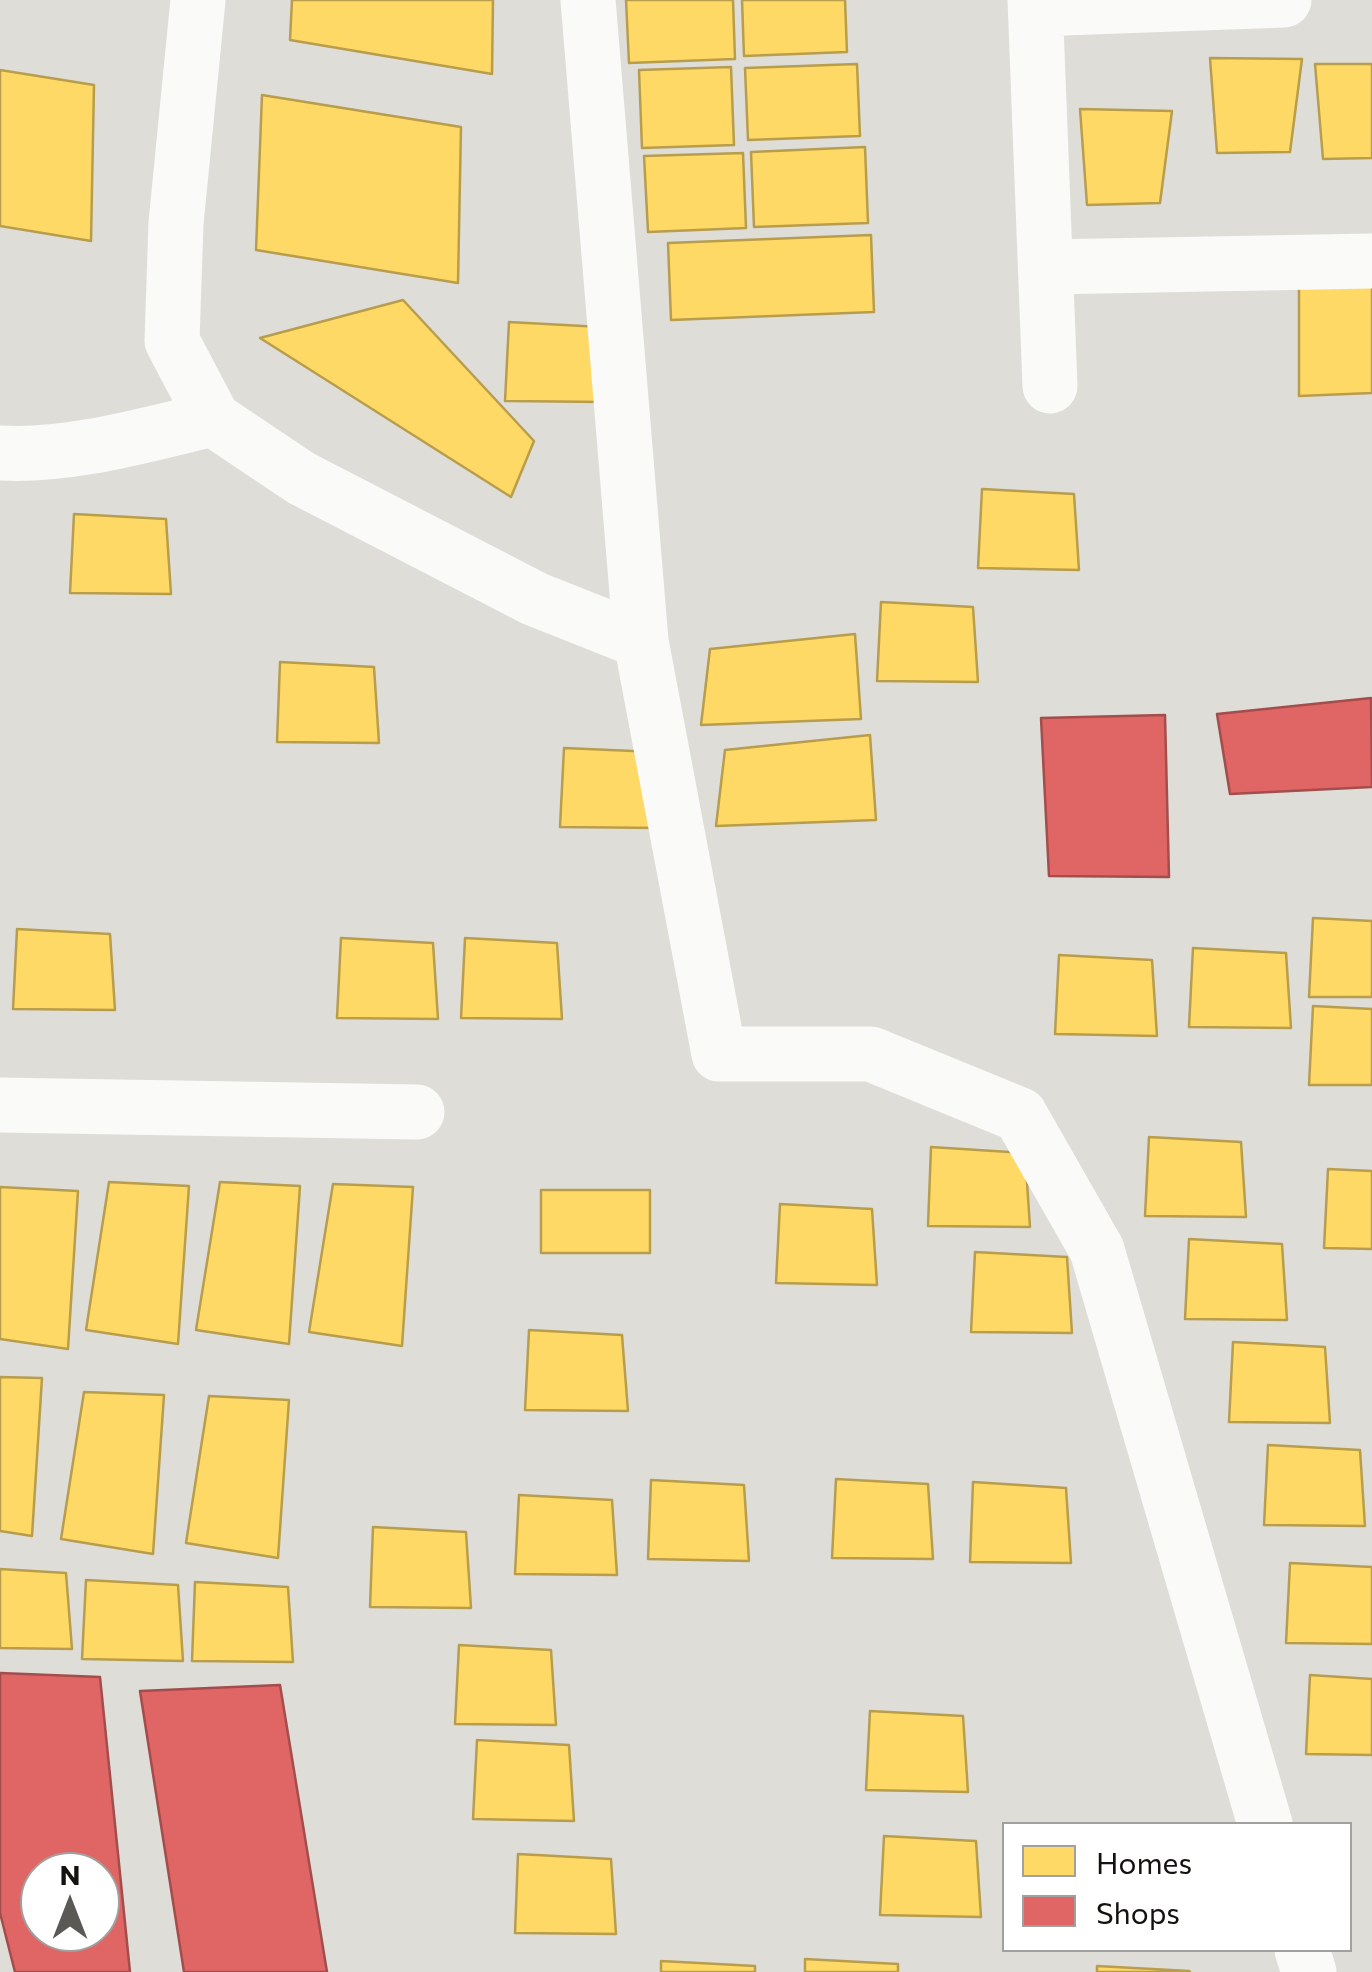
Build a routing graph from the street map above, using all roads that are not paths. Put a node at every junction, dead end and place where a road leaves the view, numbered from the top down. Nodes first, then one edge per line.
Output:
1 (198, 0) edge
2 (588, 0) edge
3 (1284, 0) edge
4 (1035, 4) edge
5 (1372, 261) edge
6 (1046, 267) junction
7 (1050, 386) dead end
8 (213, 419) junction
9 (0, 453) edge
10 (640, 641) junction
11 (0, 1105) edge
12 (417, 1112) dead end
13 (1265, 1822) edge

1 - 8 street
2 - 10 street
3 - 4 street
4 - 6 street
5 - 6 street
6 - 7 street
8 - 9 street
8 - 10 street
10 - 13 street
11 - 12 street

